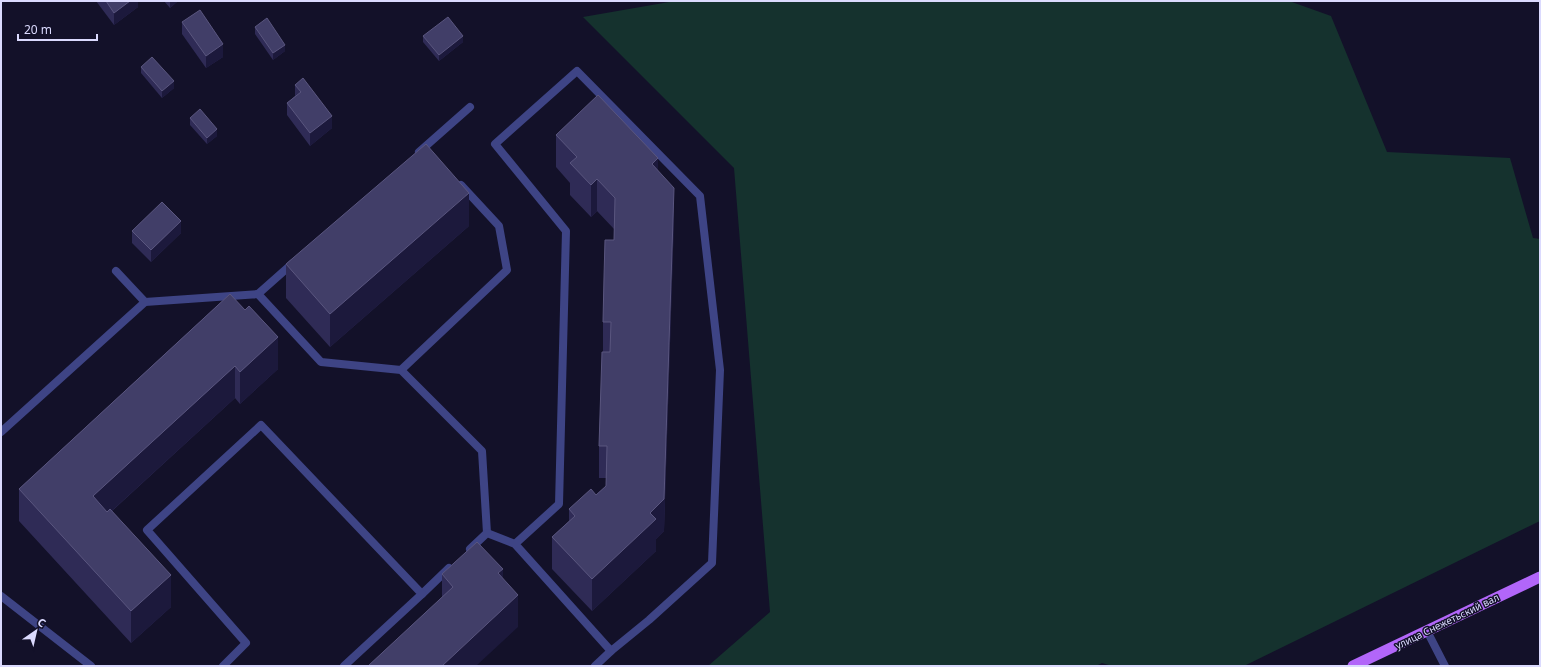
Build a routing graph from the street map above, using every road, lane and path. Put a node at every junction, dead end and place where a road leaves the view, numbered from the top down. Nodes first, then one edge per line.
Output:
1 (470, 107) dead end
2 (414, 157) edge
3 (457, 180) edge
4 (300, 257) edge
5 (116, 271) dead end
6 (258, 294) junction
7 (145, 302) junction
8 (401, 370) junction
9 (1, 432) edge
10 (487, 533) junction
11 (514, 544) junction
12 (465, 553) edge
13 (455, 564) edge
14 (1540, 577) edge
15 (422, 594) junction
16 (1, 596) edge
17 (1427, 631) junction
18 (611, 651) junction
19 (91, 666) edge
20 (223, 666) edge
21 (344, 666) edge
22 (596, 666) edge
23 (1353, 666) edge
24 (1445, 666) edge

1 - 2 lane
3 - 8 lane
4 - 6 lane
5 - 7 lane
6 - 7 lane
6 - 8 lane
7 - 9 lane
8 - 10 lane
10 - 11 lane
10 - 12 lane
11 - 18 lane
11 - 18 lane
13 - 15 lane
14 - 17 main road, улица Снежетьский вал
15 - 20 lane
15 - 21 lane
16 - 19 lane
17 - 23 main road, улица Снежетьский вал
17 - 24 lane
18 - 22 lane

